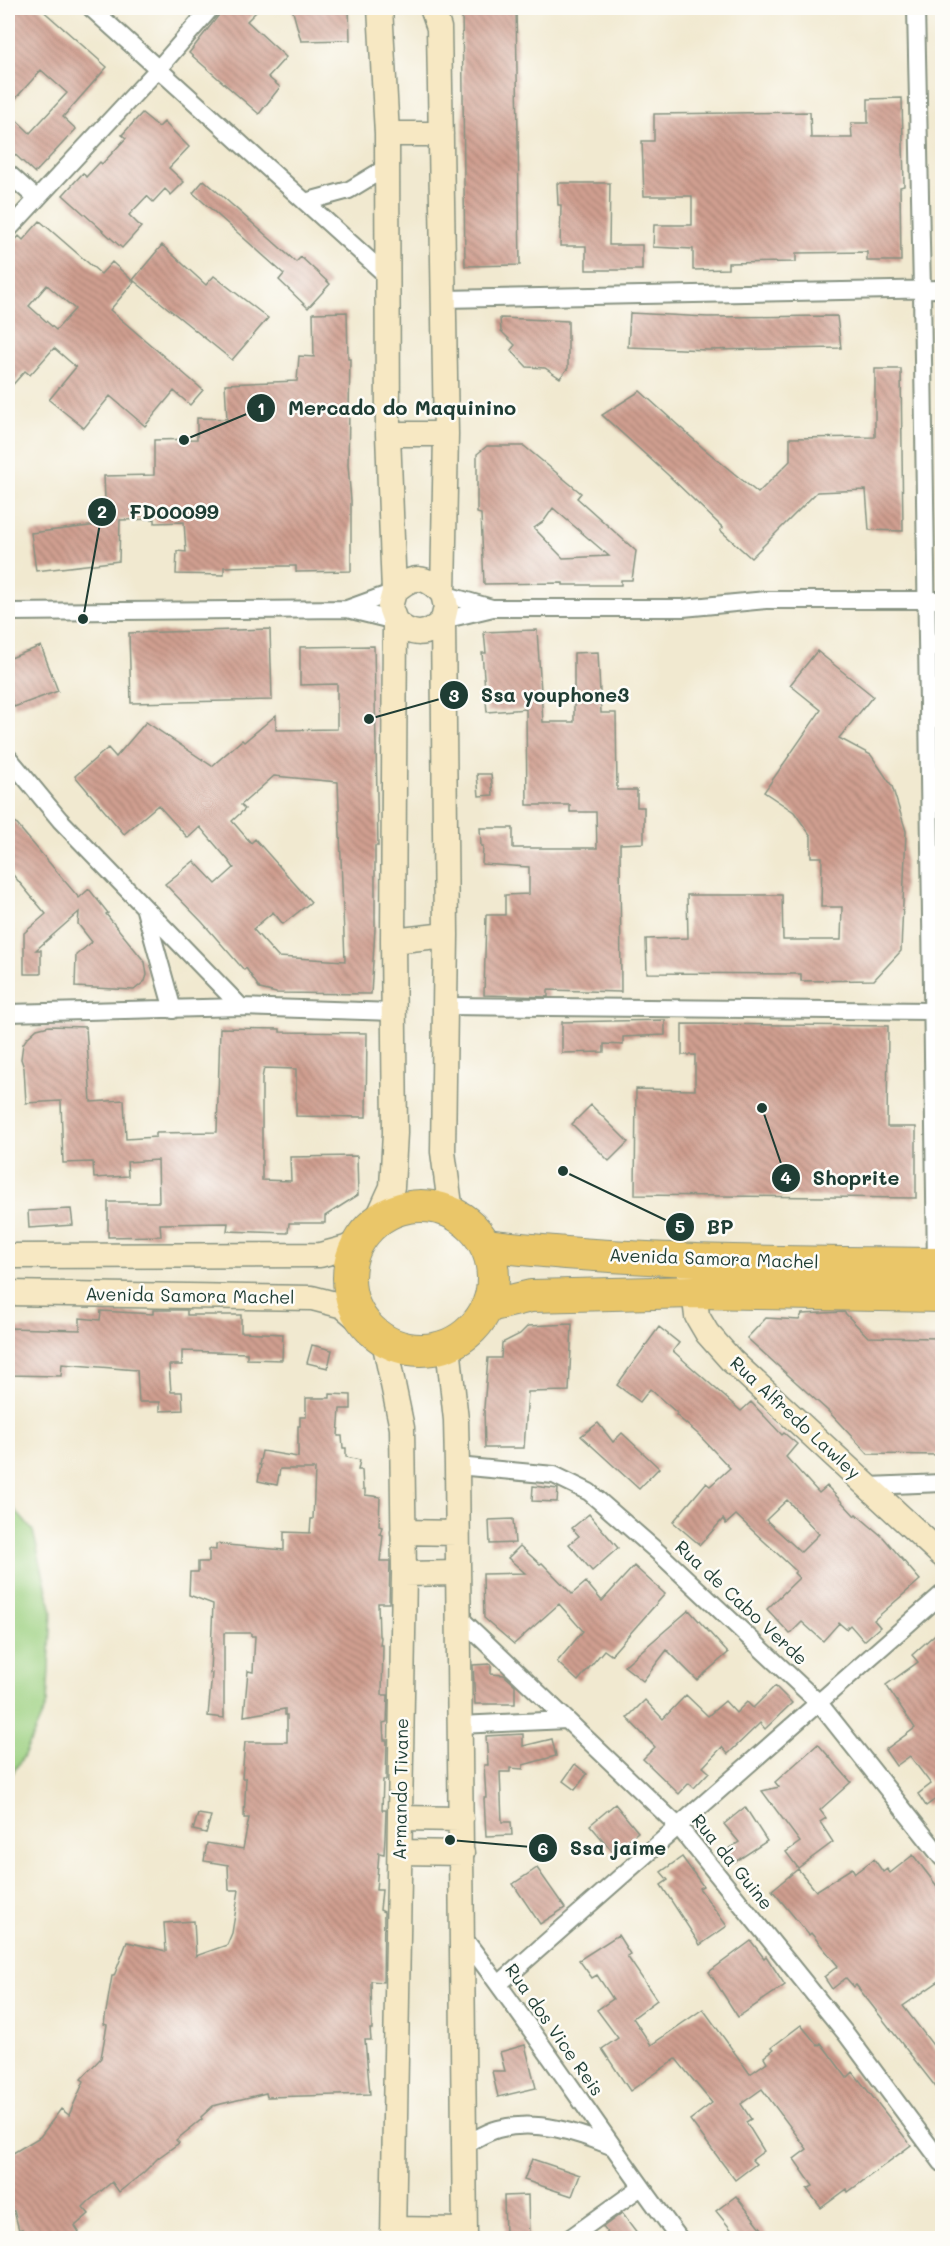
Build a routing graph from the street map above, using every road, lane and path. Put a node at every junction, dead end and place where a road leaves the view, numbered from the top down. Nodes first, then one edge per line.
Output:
1 (91, 8) edge
2 (211, 8) edge
3 (380, 8) edge
4 (432, 8) edge
5 (916, 8) edge
6 (158, 69) junction
7 (387, 134) junction
8 (441, 134) junction
9 (387, 167) junction
10 (8, 173) edge
11 (37, 199) junction
12 (305, 202) junction
13 (8, 230) edge
14 (386, 275) junction
15 (942, 289) edge
16 (922, 290) junction
17 (444, 299) junction
18 (388, 434) junction
19 (446, 434) junction
20 (394, 592) junction
21 (443, 594) junction
22 (934, 600) edge
23 (493, 608) junction
24 (347, 609) junction
25 (8, 612) edge
26 (442, 620) junction
27 (395, 621) junction
28 (8, 757) edge
29 (145, 909) junction
30 (446, 935) junction
31 (393, 941) junction
32 (446, 1006) junction
33 (241, 1007) junction
34 (173, 1010) junction
35 (931, 1011) junction
36 (394, 1012) junction
37 (8, 1013) edge
38 (451, 1212) junction
39 (367, 1232) junction
40 (485, 1245) junction
41 (8, 1256) edge
42 (686, 1259) junction
43 (849, 1262) junction
44 (939, 1264) edge
45 (694, 1292) junction
46 (8, 1293) edge
47 (847, 1294) junction
48 (942, 1296) edge
49 (489, 1306) junction
50 (374, 1333) junction
51 (448, 1346) junction
52 (458, 1466) junction
53 (941, 1484) edge
54 (869, 1486) junction
55 (403, 1532) junction
56 (457, 1533) junction
57 (942, 1555) edge
58 (458, 1573) junction
59 (404, 1574) junction
60 (942, 1594) edge
61 (459, 1617) junction
62 (819, 1703) junction
63 (567, 1720) junction
64 (460, 1725) junction
65 (400, 1818) junction
66 (461, 1819) junction
67 (678, 1826) junction
68 (400, 1852) junction
69 (462, 1853) junction
70 (942, 1858) edge
71 (463, 1937) junction
72 (499, 1984) junction
73 (464, 2145) junction
74 (611, 2146) junction
75 (942, 2163) edge
76 (641, 2187) junction
77 (588, 2233) edge
78 (393, 2234) edge
79 (465, 2234) edge
80 (570, 2238) edge
81 (679, 2238) edge

1 - 6 street
2 - 6 street
3 - 7 street
4 - 8 street
5 - 16 street
6 - 11 street
6 - 12 street
7 - 8 street
7 - 9 street
8 - 17 street
9 - 12 street
9 - 14 street
10 - 11 street
11 - 13 street
12 - 14 street
14 - 18 street
15 - 16 street
16 - 17 street
16 - 22 street
17 - 19 street
18 - 19 street
18 - 20 street
19 - 21 street
20 - 21 street
20 - 24 street
20 - 27 street
21 - 23 street
21 - 26 street
22 - 23 street
22 - 35 street
23 - 26 street
24 - 25 street
24 - 27 street
26 - 27 street
26 - 30 street
27 - 31 street
28 - 29 street
29 - 33 street
29 - 34 street
30 - 31 street
30 - 32 street
31 - 36 street
32 - 35 street
32 - 38 street
33 - 34 street
33 - 36 street
34 - 37 street
35 - 44 street
36 - 39 street
38 - 39 highway
38 - 40 highway
39 - 41 street
39 - 50 highway
40 - 42 highway, Avenida Samora Machel
40 - 49 highway
42 - 43 highway, Avenida Samora Machel
42 - 45 street, Rua Alfredo Lawley
43 - 44 highway, Avenida Samora Machel
43 - 47 highway
45 - 47 highway, Avenida Samora Machel
45 - 49 highway, Avenida Samora Machel
45 - 54 street, Rua Alfredo Lawley
46 - 50 street, Avenida Samora Machel
47 - 48 highway, Avenida Samora Machel
49 - 51 highway
50 - 51 highway
50 - 55 street, Armando Tivane
51 - 52 street
52 - 56 street
52 - 62 street, Rua de Cabo Verde
53 - 54 street
54 - 57 street, Rua Alfredo Lawley
55 - 56 street
55 - 59 street, Armando Tivane
56 - 58 street
58 - 59 street
58 - 61 street
59 - 65 street, Armando Tivane
60 - 62 street
61 - 63 street, Rua da Guine
61 - 64 street
62 - 67 street
62 - 70 street, Rua de Cabo Verde
63 - 64 street
63 - 67 street, Rua da Guine
64 - 66 street
65 - 66 street
65 - 68 street, Armando Tivane
66 - 69 street
67 - 72 street
67 - 75 street, Rua da Guine
68 - 69 street
68 - 78 street, Armando Tivane
69 - 71 street
71 - 72 street, Rua dos Vice Reis
71 - 73 street
72 - 74 street, Rua dos Vice Reis
73 - 74 street
73 - 79 street
74 - 76 street, Rua dos Vice Reis
76 - 77 street
76 - 81 street, Rua dos Vice Reis
77 - 80 street
78 - 79 street

